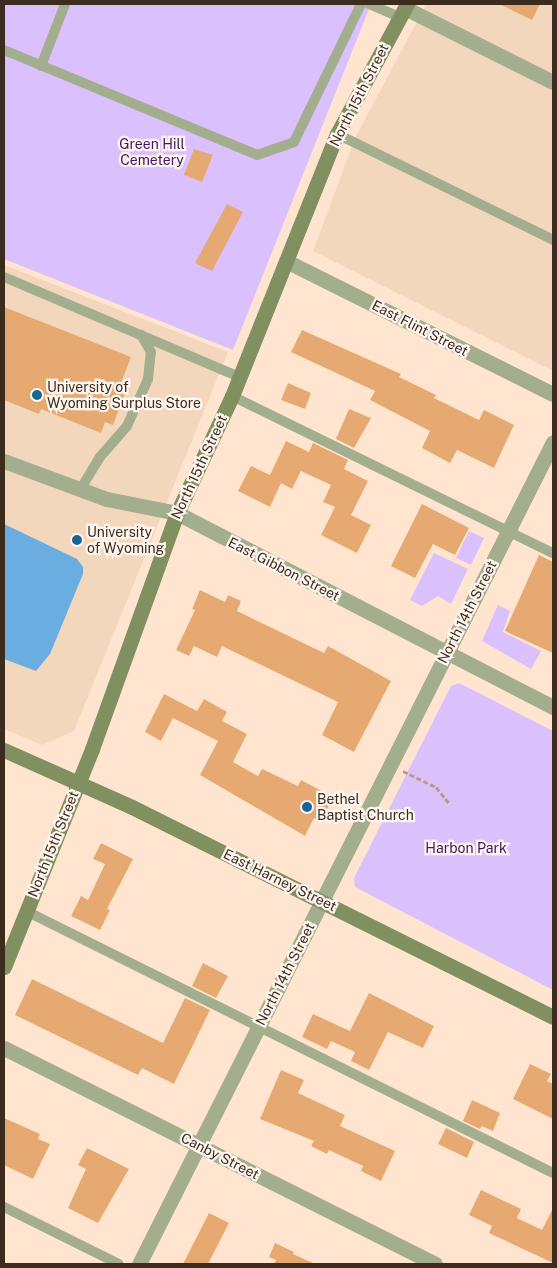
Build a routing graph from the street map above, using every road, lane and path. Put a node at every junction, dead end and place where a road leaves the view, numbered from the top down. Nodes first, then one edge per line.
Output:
1 (65, 4) edge
2 (360, 4) edge
3 (369, 4) edge
4 (404, 9) edge
5 (4, 50) edge
6 (41, 66) junction
7 (553, 82) edge
8 (337, 134) junction
9 (553, 240) edge
10 (286, 261) junction
11 (4, 277) edge
12 (141, 335) junction
13 (240, 377) junction
14 (553, 394) edge
15 (232, 396) junction
16 (553, 442) edge
17 (4, 462) edge
18 (80, 490) junction
19 (177, 513) junction
20 (508, 531) junction
21 (553, 553) edge
22 (447, 652) junction
23 (553, 706) edge
24 (4, 750) edge
25 (389, 765) junction
26 (78, 782) junction
27 (450, 804) dead end
28 (322, 902) junction
29 (26, 910) junction
30 (4, 967) edge
31 (553, 1017) edge
32 (258, 1026) junction
33 (4, 1048) edge
34 (198, 1146) junction
35 (553, 1173) edge
36 (4, 1207) edge
37 (119, 1264) edge
38 (139, 1264) edge
39 (435, 1264) edge

1 - 6 lane
2 - 6 lane
3 - 4 lane
4 - 7 street
4 - 8 main road, North 15th Street
5 - 6 lane
8 - 9 lane
8 - 10 main road, North 15th Street
10 - 13 main road, North 15th Street
10 - 14 street, East Flint Street
11 - 12 lane
12 - 13 lane
12 - 18 lane
13 - 15 main road, North 15th Street
15 - 19 main road, North 15th Street
15 - 20 lane
16 - 20 street, North 14th Street
17 - 18 street, East Gibbon Street
18 - 19 street, East Gibbon Street
19 - 22 street, East Gibbon Street
19 - 26 main road, North 15th Street
20 - 21 lane
20 - 22 street, North 14th Street
22 - 23 street, East Gibbon Street
22 - 25 street, North 14th Street
24 - 26 main road, East Harney Street
25 - 27 path
25 - 28 street, North 14th Street
26 - 28 main road, East Harney Street
26 - 29 main road, North 15th Street
28 - 31 main road, East Harney Street
28 - 32 street, North 14th Street
29 - 30 main road, North 15th Street
29 - 32 lane
32 - 34 street, North 14th Street
32 - 35 lane
33 - 34 street, Canby Street
34 - 38 street, North 14th Street
34 - 39 street, Canby Street
36 - 37 lane

